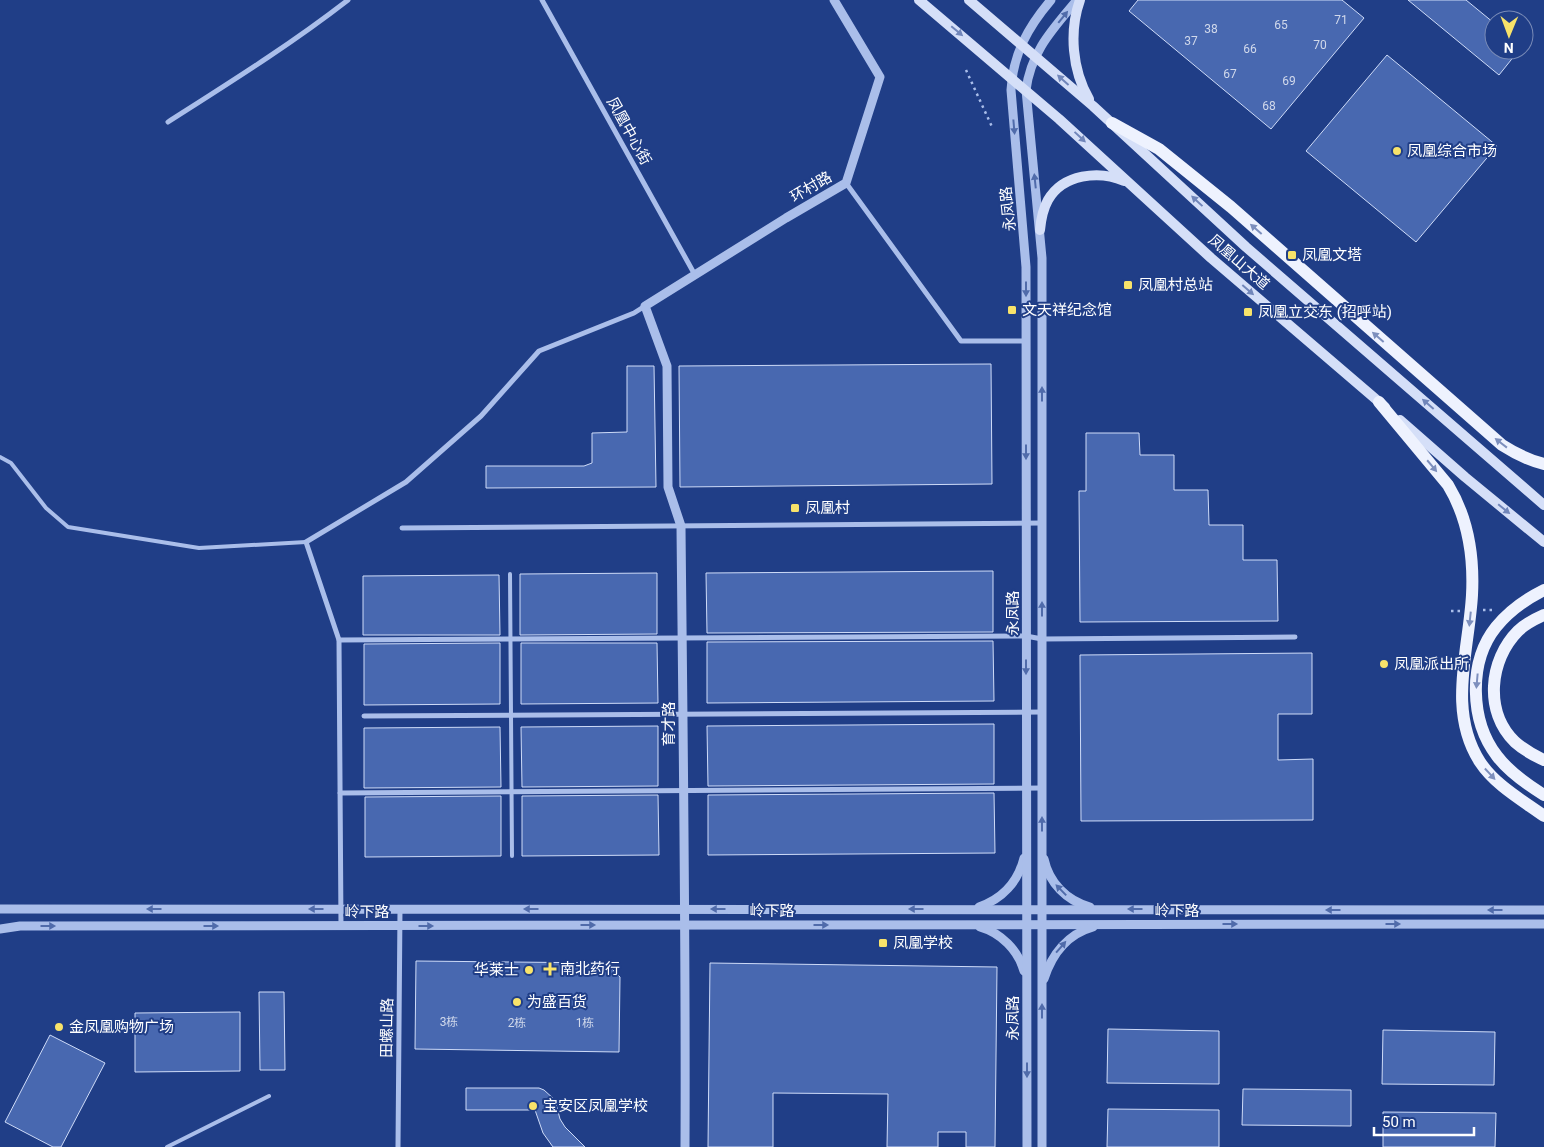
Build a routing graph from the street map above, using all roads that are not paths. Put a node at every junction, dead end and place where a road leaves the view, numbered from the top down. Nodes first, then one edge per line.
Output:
1 (348, 0) edge
2 (542, 0) edge
3 (834, 0) edge
4 (920, 0) edge
5 (969, 0) edge
6 (1051, 0) edge
7 (1079, 0) edge
8 (1021, 44) junction
9 (1035, 56) junction
10 (1012, 79) junction
11 (1026, 90) junction
12 (1093, 106) junction
13 (168, 122) dead end
14 (1112, 123) junction
15 (846, 183) junction
16 (1130, 183) junction
17 (1040, 230) junction
18 (695, 274) junction
19 (645, 306) junction
20 (1026, 341) junction
21 (1379, 402) junction
22 (0, 457) edge
23 (1544, 464) edge
24 (1544, 505) edge
25 (1026, 523) junction
26 (1042, 523) junction
27 (681, 526) junction
28 (402, 528) dead end
29 (306, 542) junction
30 (1544, 542) edge
31 (510, 574) dead end
32 (1544, 590) edge
33 (1544, 615) edge
34 (1026, 636) junction
35 (1295, 637) dead end
36 (682, 638) junction
37 (510, 639) junction
38 (1042, 639) junction
39 (339, 640) junction
40 (1026, 712) junction
41 (1042, 712) junction
42 (682, 714) junction
43 (511, 715) junction
44 (364, 716) dead end
45 (1544, 760) edge
46 (1026, 788) junction
47 (1042, 788) junction
48 (683, 790) junction
49 (511, 792) junction
50 (340, 793) junction
51 (1544, 795) edge
52 (1544, 816) edge
53 (1042, 843) junction
54 (1026, 846) junction
55 (512, 856) dead end
56 (0, 909) edge
57 (340, 909) junction
58 (400, 909) junction
59 (685, 909) junction
60 (965, 909) junction
61 (1027, 909) junction
62 (1042, 909) junction
63 (1105, 909) junction
64 (1544, 910) edge
65 (1544, 924) edge
66 (685, 925) junction
67 (968, 925) junction
68 (1027, 925) junction
69 (1041, 925) junction
70 (1103, 925) junction
71 (341, 926) junction
72 (400, 926) junction
73 (0, 929) edge
74 (1027, 984) junction
75 (1042, 991) junction
76 (268, 1096) dead end
77 (167, 1147) edge
78 (398, 1147) edge
79 (685, 1147) edge
80 (1027, 1147) edge
81 (1042, 1147) edge

1 - 13 street
2 - 18 street, 凤凰中心街
3 - 15 street, 环村路
4 -> 10 main road, 凤凰山大道
5 - 8 main road, 凤凰山大道
6 - 8 street, 永凤路
9 -> 7 street, 永凤路
7 - 12 main road
8 - 9 main road, 凤凰山大道
8 - 10 street, 永凤路
9 - 11 street, 永凤路
12 -> 9 main road, 凤凰山大道
10 - 11 main road, 凤凰山大道
10 -> 20 street, 永凤路
11 -> 16 main road, 凤凰山大道
17 -> 11 street, 永凤路
12 - 14 main road, 凤凰山大道
23 -> 14 main road
24 -> 14 main road, 凤凰山大道
15 - 18 street, 环村路
15 - 20 street
16 - 17 main road
16 -> 21 main road, 凤凰山大道
26 -> 17 street, 永凤路
18 - 19 street, 环村路
19 - 27 street, 育才路
19 - 29 street
20 -> 25 street, 永凤路
21 -> 30 main road, 凤凰山大道
21 -> 52 main road
22 - 29 lane
25 - 26 street
25 - 27 street
25 - 34 street, 永凤路
38 -> 26 street, 永凤路
27 - 28 street
27 - 36 street, 育才路
29 - 39 street
31 - 37 lane
32 -> 51 main road
33 - 45 main road
34 - 36 street
34 - 38 street
34 -> 40 street, 永凤路
35 - 38 street
36 - 37 street
36 - 42 street, 育才路
37 - 39 street
37 - 43 lane
38 - 41 street, 永凤路
39 - 50 street
40 - 41 street
40 - 42 street
40 - 46 street, 永凤路
41 - 47 street, 永凤路
42 - 43 street
42 - 48 street, 育才路
43 - 44 street
43 - 49 lane
46 - 47 street
46 - 48 street
46 - 54 street, 永凤路
53 -> 47 street, 永凤路
48 - 49 street
48 - 59 street, 育才路
49 - 50 street
49 - 55 lane
50 - 57 street
53 - 62 street, 永凤路
63 -> 53 street
54 - 60 street
54 - 61 street, 永凤路
57 -> 56 street, 岭下路
57 - 58 street, 岭下路
57 - 71 street
59 -> 58 street, 岭下路
58 - 72 street, 田螺山路
60 -> 59 street, 岭下路
59 - 66 street, 育才路
60 - 61 street, 岭下路
61 - 62 street, 岭下路
61 - 68 street, 永凤路
62 - 63 street, 岭下路
62 - 69 street, 永凤路
64 -> 63 street, 岭下路
70 -> 65 street, 岭下路
66 -> 67 street, 岭下路
72 -> 66 street, 岭下路
66 - 79 street, 育才路
67 - 68 street, 岭下路
67 - 74 street
68 - 69 street, 岭下路
68 - 74 street, 永凤路
69 - 70 street, 岭下路
69 - 75 street, 永凤路
75 -> 70 street
71 - 72 street, 岭下路
73 -> 71 street, 岭下路
72 - 78 street, 田螺山路
74 -> 80 street, 永凤路
81 -> 75 street, 永凤路
76 - 77 lane

